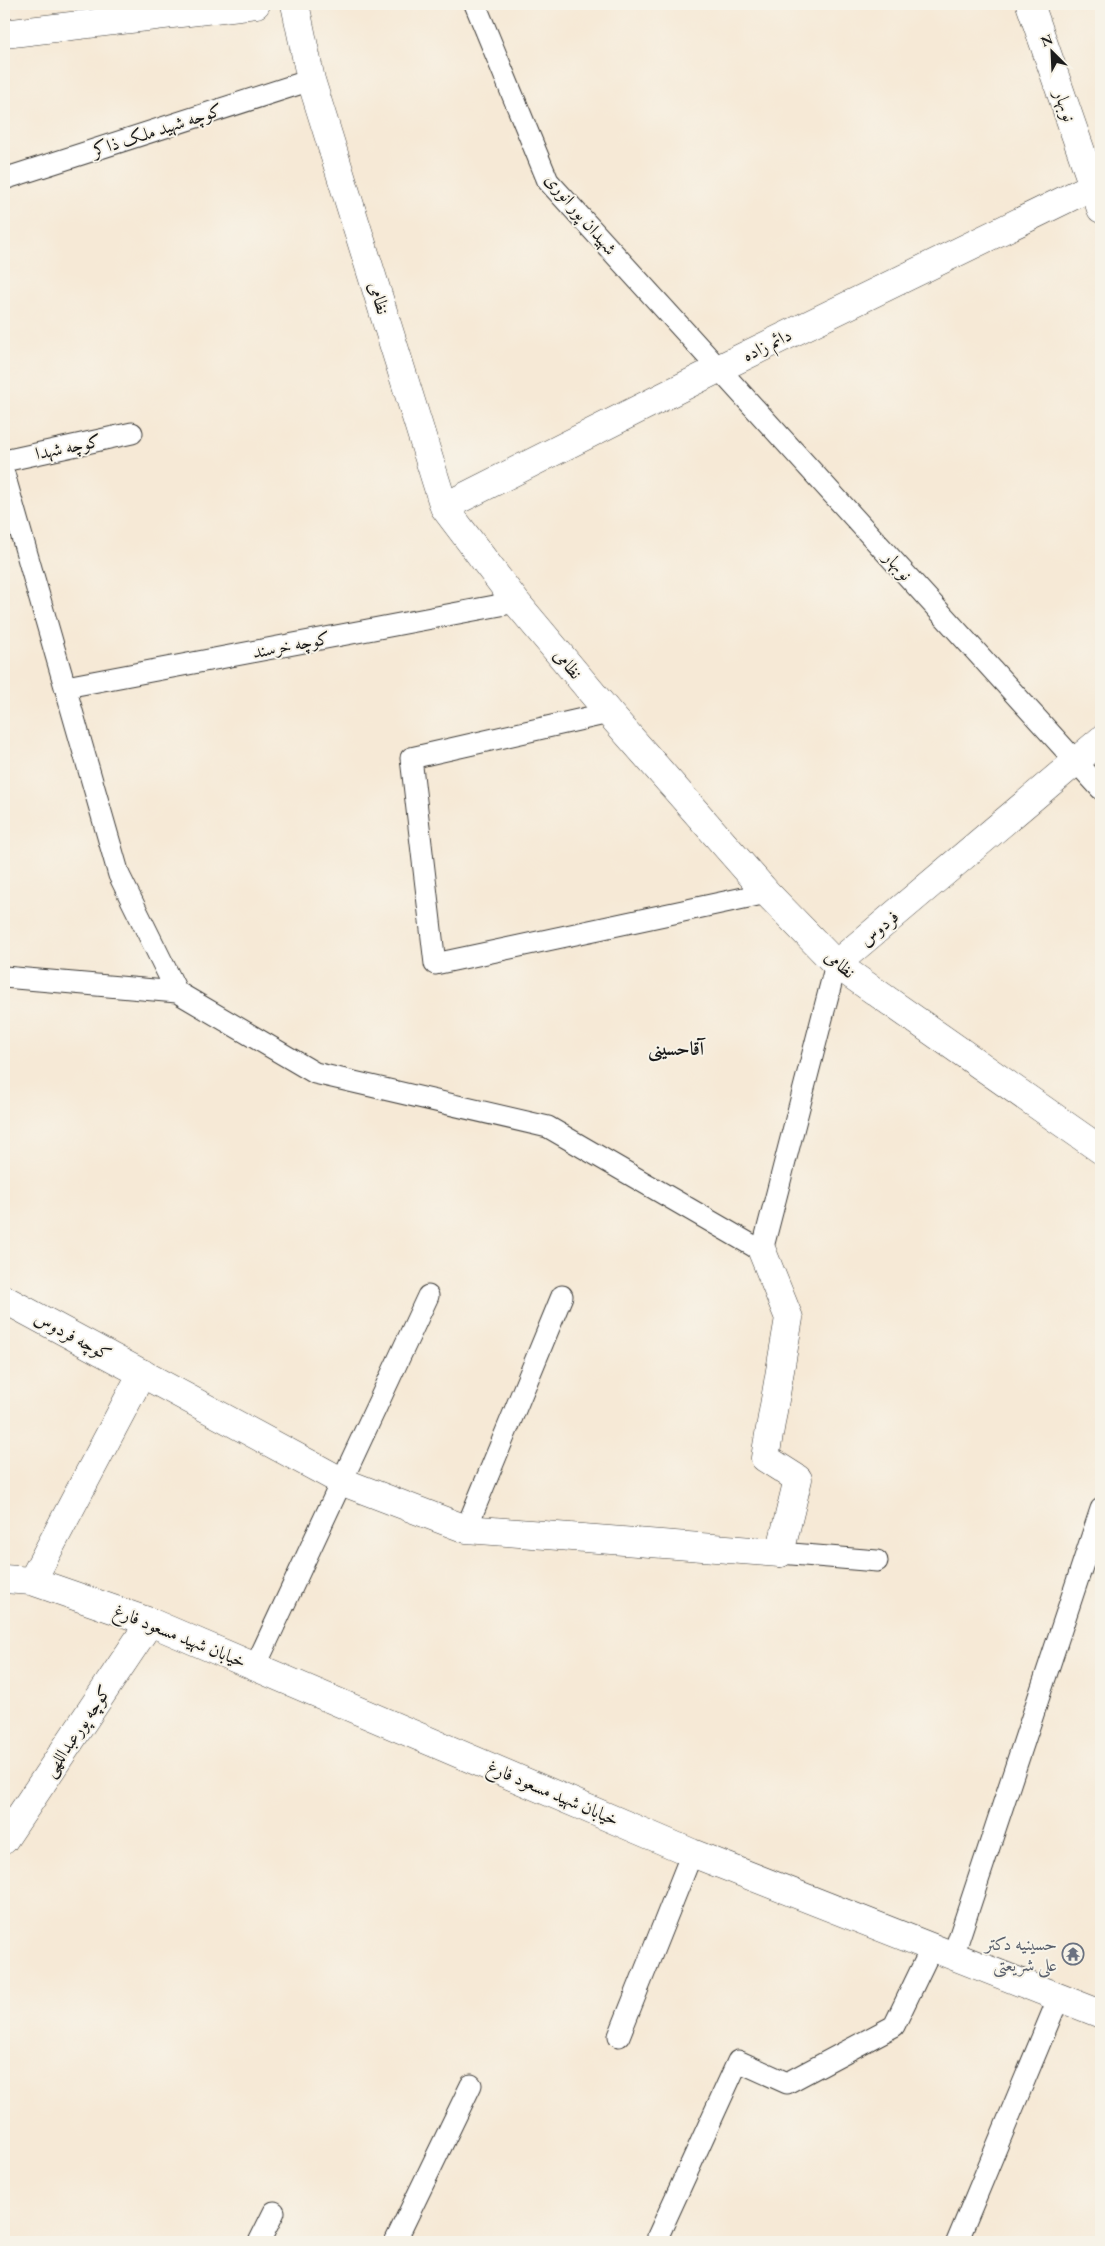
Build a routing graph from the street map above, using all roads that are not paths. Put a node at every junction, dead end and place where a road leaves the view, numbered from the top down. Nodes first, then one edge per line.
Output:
1 (256, 4) edge
2 (295, 4) edge
3 (475, 4) edge
4 (1030, 4) edge
5 (102, 13) edge
6 (4, 34) edge
7 (311, 80) junction
8 (4, 180) edge
9 (1097, 198) edge
10 (720, 368) junction
11 (132, 433) dead end
12 (4, 461) edge
13 (4, 474) edge
14 (444, 507) junction
15 (516, 602) junction
16 (66, 688) junction
17 (609, 713) junction
18 (1101, 740) edge
19 (1076, 763) junction
20 (1101, 789) edge
21 (767, 893) junction
22 (836, 964) junction
23 (4, 977) edge
24 (177, 992) junction
25 (1101, 1150) edge
26 (762, 1251) junction
27 (428, 1296) dead end
28 (562, 1296) dead end
29 (4, 1299) edge
30 (142, 1373) junction
31 (343, 1482) junction
32 (1101, 1508) edge
33 (466, 1529) junction
34 (780, 1553) junction
35 (877, 1561) dead end
36 (1094, 1562) edge
37 (4, 1579) edge
38 (32, 1581) junction
39 (150, 1622) junction
40 (255, 1667) junction
41 (4, 1840) edge
42 (692, 1852) junction
43 (943, 1952) junction
44 (1059, 1997) junction
45 (1101, 2014) edge
46 (619, 2036) dead end
47 (471, 2085) dead end
48 (274, 2212) dead end
49 (658, 2236) dead end
50 (259, 2242) edge
51 (394, 2242) edge
52 (956, 2242) edge

1 - 5 street
2 - 7 street, نظامی
3 - 10 lane, شهیدان پور انوری
4 - 9 street, نوبهار
5 - 6 street
7 - 8 lane, کوچه شهید ملک ذاکر
7 - 14 street, نظامی
9 - 10 street, دائم زاده
10 - 14 street, دائم زاده
10 - 19 lane, نوبهار
11 - 12 lane, کوچه شهدا
13 - 16 lane
14 - 15 street, نظامی
15 - 16 lane, کوچه خرسند
15 - 17 street, نظامی
16 - 24 lane
17 - 21 street, نظامی
17 - 21 lane
18 - 19 street, فردوس
19 - 20 lane, نوبهار
19 - 22 street, فردوس
21 - 22 street, نظامی
22 - 25 street, نظامی
22 - 26 lane
23 - 24 lane
24 - 26 lane
26 - 34 street
27 - 31 lane
28 - 33 lane
29 - 30 street, کوچه فردوس
30 - 31 street, کوچه فردوس
30 - 38 street
31 - 33 street, کوچه فردوس
31 - 40 lane
32 - 36 lane
33 - 34 street, کوچه فردوس
34 - 35 lane
36 - 43 lane
37 - 38 street, خیابان شهید مسعود فارغ
38 - 39 street, خیابان شهید مسعود فارغ
39 - 40 street, خیابان شهید مسعود فارغ
39 - 41 street, کوچه پورعبداللهی
40 - 42 street, خیابان شهید مسعود فارغ
42 - 43 street, خیابان شهید مسعود فارغ
42 - 46 lane
43 - 44 street, خیابان شهید مسعود فارغ
43 - 49 lane
44 - 45 street, خیابان شهید مسعود فارغ
44 - 52 lane
47 - 51 lane
48 - 50 lane

